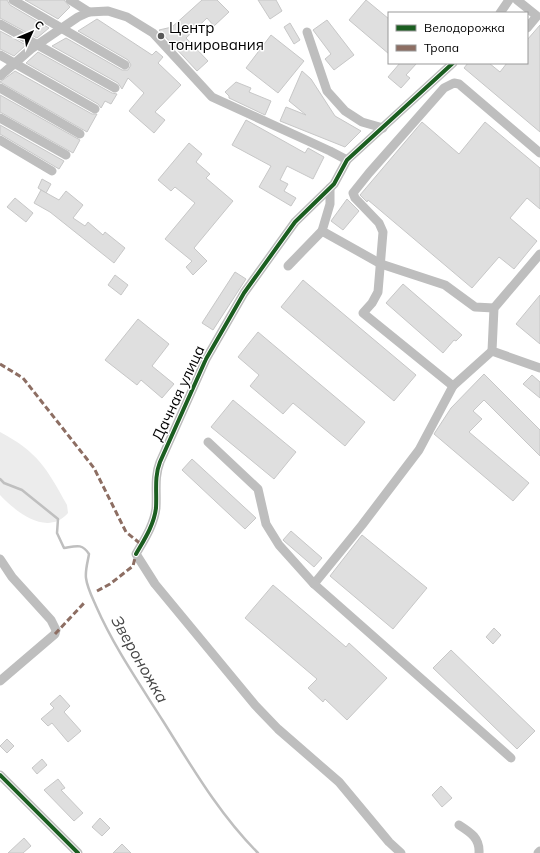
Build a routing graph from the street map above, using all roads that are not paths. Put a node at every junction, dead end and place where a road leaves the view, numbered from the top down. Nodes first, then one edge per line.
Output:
1 (13, 0) edge
2 (70, 0) edge
3 (509, 0) edge
4 (517, 0) edge
5 (89, 12) junction
6 (501, 12) edge
7 (539, 14) edge
8 (0, 24) edge
9 (528, 27) edge
10 (61, 28) junction
11 (307, 32) dead end
12 (37, 45) junction
13 (0, 55) edge
14 (14, 63) junction
15 (452, 64) edge
16 (125, 65) dead end
17 (0, 76) edge
18 (0, 88) edge
19 (115, 88) dead end
20 (95, 109) dead end
21 (0, 118) edge
22 (383, 128) junction
23 (80, 134) dead end
24 (0, 140) edge
25 (540, 153) edge
26 (66, 155) dead end
27 (347, 160) junction
28 (52, 171) dead end
29 (330, 188) junction
30 (322, 231) junction
31 (540, 254) edge
32 (381, 264) junction
33 (288, 266) dead end
34 (494, 308) junction
35 (492, 351) junction
36 (540, 368) edge
37 (453, 386) junction
38 (208, 442) dead end
39 (0, 559) edge
40 (314, 584) junction
41 (0, 682) edge
42 (511, 758) dead end
43 (1, 778) edge
44 (459, 825) dead end
45 (78, 853) edge
46 (401, 853) edge
47 (479, 853) edge

1 - 10 street
2 - 5 street
3 - 6 street
4 - 7 street
5 - 10 street
5 - 27 street
7 - 9 street
8 - 12 street
10 - 12 street
10 - 16 street
11 - 22 street
12 - 14 street
12 - 19 street
13 - 14 street
14 - 17 street
14 - 20 street
15 - 22 street, Дачная улица
18 - 23 street
21 - 26 street
22 - 27 street, Дачная улица
24 - 28 street
25 - 32 street
27 - 29 street, Дачная улица
29 - 30 street
29 - 46 street, Дачная улица
30 - 32 street
30 - 33 street
31 - 34 street
32 - 34 street
32 - 37 street
34 - 35 street
35 - 36 street
35 - 37 street
37 - 40 street
38 - 40 street
39 - 41 street
40 - 42 street
43 - 45 street
44 - 47 street

